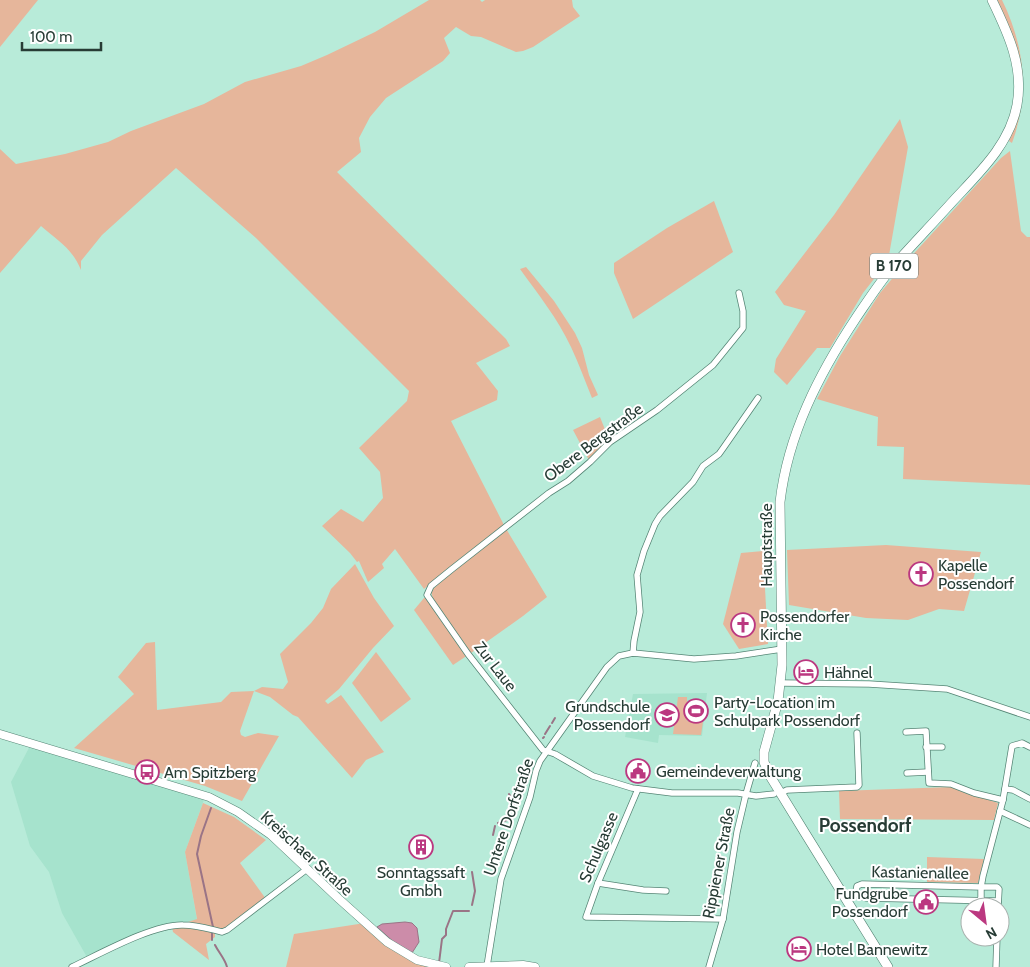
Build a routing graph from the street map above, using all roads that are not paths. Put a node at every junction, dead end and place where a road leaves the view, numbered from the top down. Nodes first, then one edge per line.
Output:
1 (992, 0) edge
2 (739, 293) dead end
3 (758, 398) dead end
4 (427, 594) joint
5 (782, 649) junction
6 (634, 653) junction
7 (781, 683) junction
8 (1030, 717) edge
9 (906, 732) dead end
10 (857, 733) dead end
11 (0, 734) edge
12 (1030, 746) edge
13 (926, 747) junction
14 (942, 747) dead end
15 (546, 751) junction
16 (755, 763) dead end
17 (928, 772) junction
18 (907, 773) dead end
19 (1005, 788) junction
20 (638, 789) junction
21 (746, 794) junction
22 (777, 794) junction
23 (1030, 798) edge
24 (1003, 800) junction
25 (1000, 810) junction
26 (1030, 825) edge
27 (307, 869) junction
28 (598, 883) junction
29 (981, 887) junction
30 (666, 891) dead end
31 (980, 897) edge
32 (998, 897) edge
33 (960, 900) edge
34 (723, 919) junction
35 (997, 947) edge
36 (487, 966) edge
37 (72, 967) edge
38 (446, 967) edge
39 (469, 967) edge
40 (479, 967) edge
41 (535, 967) edge
42 (709, 967) edge
43 (888, 967) edge
44 (996, 967) edge

1 - 5 main road, Hauptstraße / B 170
2 - 4 street, Obere Bergstraße
3 - 6 street
4 - 15 street, Zur Laue
5 - 6 street
5 - 7 main road, Hauptstraße / B 170
6 - 15 street, Untere Dorfstraße
7 - 8 street
7 - 22 main road, Hauptstraße / B 170
9 - 13 street
10 - 22 street
11 - 27 main road, Kreischaer Straße
12 - 19 street
13 - 14 street
13 - 17 street
15 - 20 street
15 - 36 street, Untere Dorfstraße
16 - 21 street, Rippiener Straße
17 - 18 street
17 - 24 street
19 - 23 street
19 - 24 street
20 - 21 street
20 - 28 street, Schulgasse
21 - 22 street
21 - 34 street, Rippiener Straße
22 - 43 main road, Hauptstraße / B 170
24 - 25 street
25 - 26 street
25 - 29 street
27 - 37 street
27 - 38 main road, Kreischaer Straße
28 - 30 street
28 - 34 street, Schulgasse
29 - 31 street, Kastanienallee
29 - 32 street
29 - 33 street, Kastanienallee
34 - 42 street, Rippiener Straße
35 - 44 street
36 - 40 main road
36 - 41 main road
39 - 40 main road

